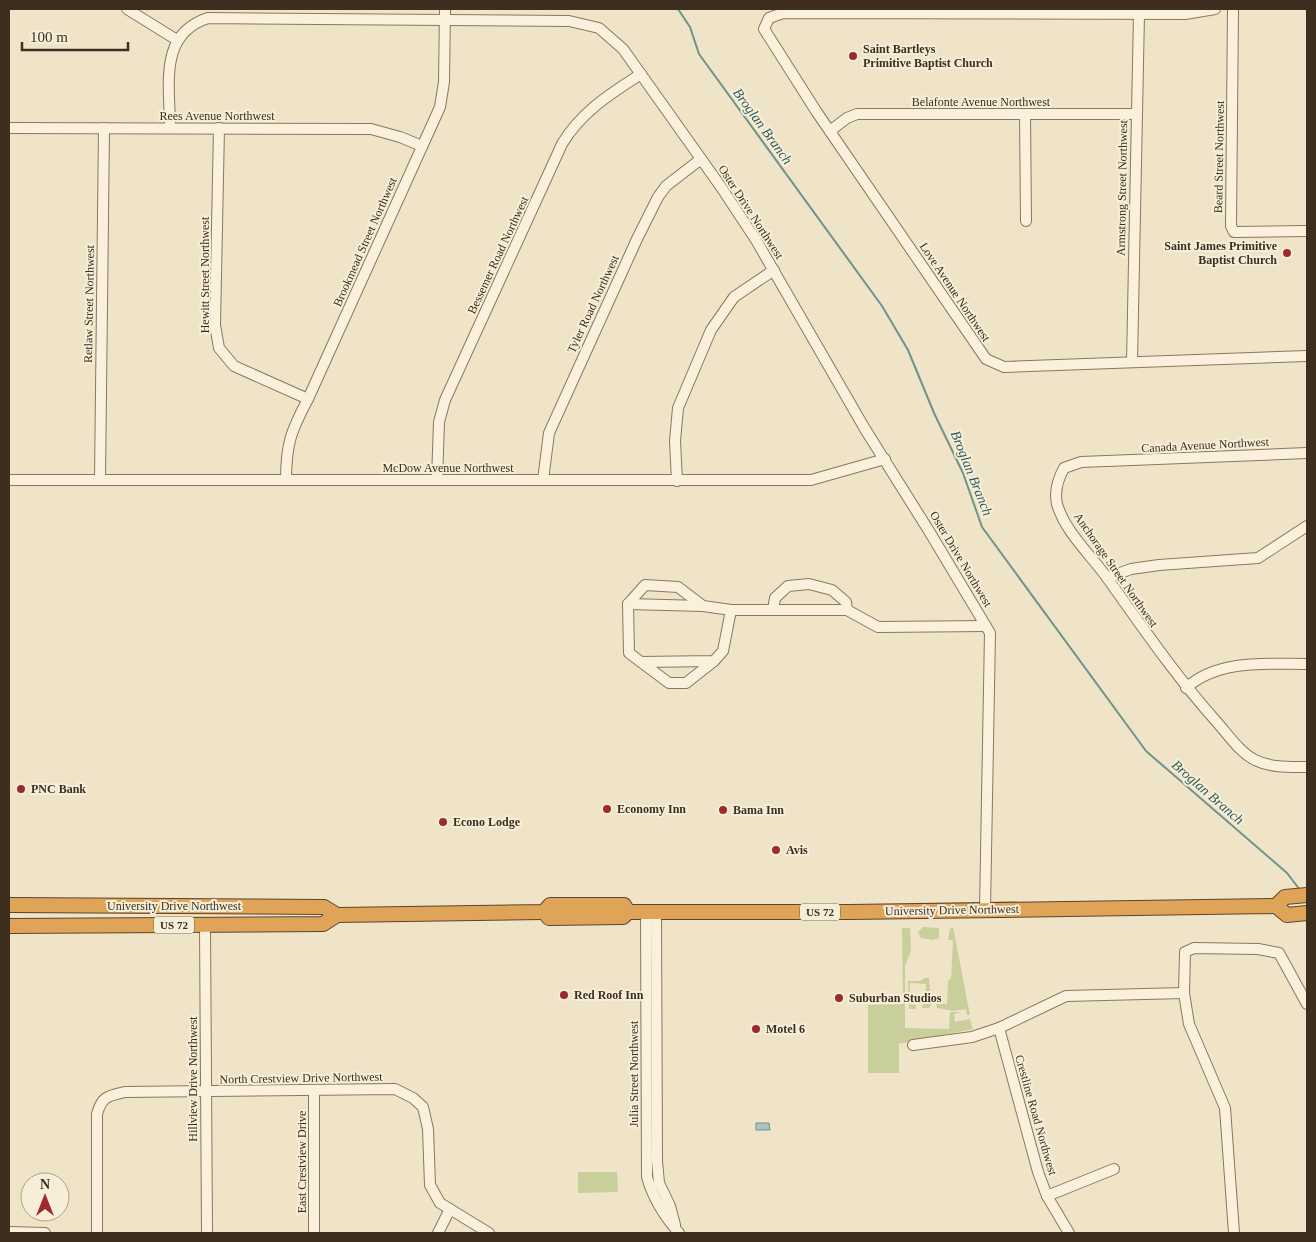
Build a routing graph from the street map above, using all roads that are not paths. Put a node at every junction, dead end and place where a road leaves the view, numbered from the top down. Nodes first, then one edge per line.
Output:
1 (127, 9) edge
2 (1215, 9) edge
3 (1233, 9) edge
4 (445, 14) edge
5 (1139, 14) junction
6 (177, 40) junction
7 (641, 74) junction
8 (1026, 114) junction
9 (1136, 114) junction
10 (9, 128) edge
11 (104, 128) junction
12 (170, 128) junction
13 (219, 128) junction
14 (830, 131) junction
15 (422, 146) junction
16 (701, 159) junction
17 (1026, 222) dead end
18 (1307, 231) edge
19 (774, 270) junction
20 (1307, 356) edge
21 (1132, 362) junction
22 (308, 399) junction
23 (1307, 453) edge
24 (885, 459) junction
25 (1103, 461) joint
26 (9, 480) edge
27 (100, 480) junction
28 (286, 480) junction
29 (438, 480) junction
30 (543, 480) junction
31 (677, 481) junction
32 (1307, 526) edge
33 (1107, 578) junction
34 (628, 604) junction
35 (702, 606) junction
36 (731, 610) junction
37 (773, 610) junction
38 (848, 610) junction
39 (986, 626) junction
40 (714, 661) junction
41 (641, 662) junction
42 (1307, 664) edge
43 (1186, 688) junction
44 (1307, 767) edge
45 (1307, 895) edge
46 (9, 905) edge
47 (1276, 906) junction
48 (985, 909) junction
49 (651, 911) junction
50 (1307, 913) edge
51 (337, 915) junction
52 (205, 925) junction
53 (9, 926) edge
54 (1184, 993) junction
55 (1307, 1004) edge
56 (999, 1028) junction
57 (913, 1045) dead end
58 (314, 1091) junction
59 (206, 1092) junction
60 (1114, 1168) dead end
61 (1047, 1196) junction
62 (450, 1209) junction
63 (678, 1231) edge
64 (9, 1232) edge
65 (45, 1233) edge
66 (97, 1233) edge
67 (207, 1233) edge
68 (314, 1233) edge
69 (438, 1233) edge
70 (488, 1233) edge
71 (1069, 1233) edge
72 (1234, 1233) edge

1 - 6 street
2 - 5 street
3 - 18 street, Beard Street Northwest
4 - 6 street, Oster Drive Northwest
4 - 7 street, Oster Drive Northwest
4 - 15 street, Brookmead Street Northwest
5 - 9 street, Armstrong Street Northwest
5 - 14 street, Love Avenue Northwest
6 - 12 street
7 - 16 street, Oster Drive Northwest
7 - 29 street, Bessemer Road Northwest
8 - 9 street, Belafonte Avenue Northwest
8 - 14 street, Belafonte Avenue Northwest
8 - 17 street
9 - 21 street, Armstrong Street Northwest
10 - 11 street, Rees Avenue Northwest
11 - 12 street, Rees Avenue Northwest
11 - 27 street, Retlaw Street Northwest
12 - 13 street, Rees Avenue Northwest
13 - 15 street, Rees Avenue Northwest
13 - 22 street, Hewitt Street Northwest
14 - 21 street, Love Avenue Northwest
15 - 22 street, Brookmead Street Northwest
16 - 19 street, Oster Drive Northwest
16 - 30 street, Tyler Road Northwest
19 - 24 street, Oster Drive Northwest
19 - 31 street
20 - 21 street, Love Avenue Northwest
22 - 28 street, Brookmead Street Northwest
23 - 25 street, Canada Avenue Northwest
24 - 31 street, McDow Avenue Northwest
24 - 39 street, Oster Drive Northwest
25 - 33 street, Anchorage Street Northwest
26 - 27 street, McDow Avenue Northwest
27 - 28 street, McDow Avenue Northwest
28 - 29 street, McDow Avenue Northwest
29 - 30 street, McDow Avenue Northwest
30 - 31 street, McDow Avenue Northwest
32 - 33 street
33 - 43 street, Anchorage Street Northwest
34 - 35 street
34 - 35 street
34 - 41 street
35 - 36 street
36 - 37 street
36 - 40 street
37 - 38 street
37 - 38 street
38 - 39 street
39 - 48 street, Oster Drive Northwest
40 - 41 street
40 - 41 street
42 - 43 street
43 - 44 street, Anchorage Street Northwest
45 - 47 highway, University Drive Northwest / US 72
46 - 51 highway, University Drive Northwest / US 72
47 - 48 highway, University Drive Northwest / US 72
47 - 50 highway, University Drive Northwest / US 72
48 - 49 highway, University Drive Northwest / US 72
49 - 51 highway, University Drive Northwest / US 72
49 - 63 street, Julia Street Northwest
51 - 52 highway, University Drive Northwest / US 72
52 - 53 highway, University Drive Northwest / US 72
52 - 59 street, Hillview Drive Northwest
54 - 55 street
54 - 56 street
54 - 72 street
56 - 57 street
56 - 61 street, Crestline Road Northwest
58 - 59 street, North Crestview Drive Northwest
58 - 62 street, North Crestview Drive Northwest
58 - 68 street, East Crestview Drive
59 - 66 street, North Crestview Drive Northwest
59 - 67 street, Hillview Drive Northwest
60 - 61 street
61 - 71 street, Crestline Road Northwest
62 - 69 street
62 - 70 street
64 - 65 street

